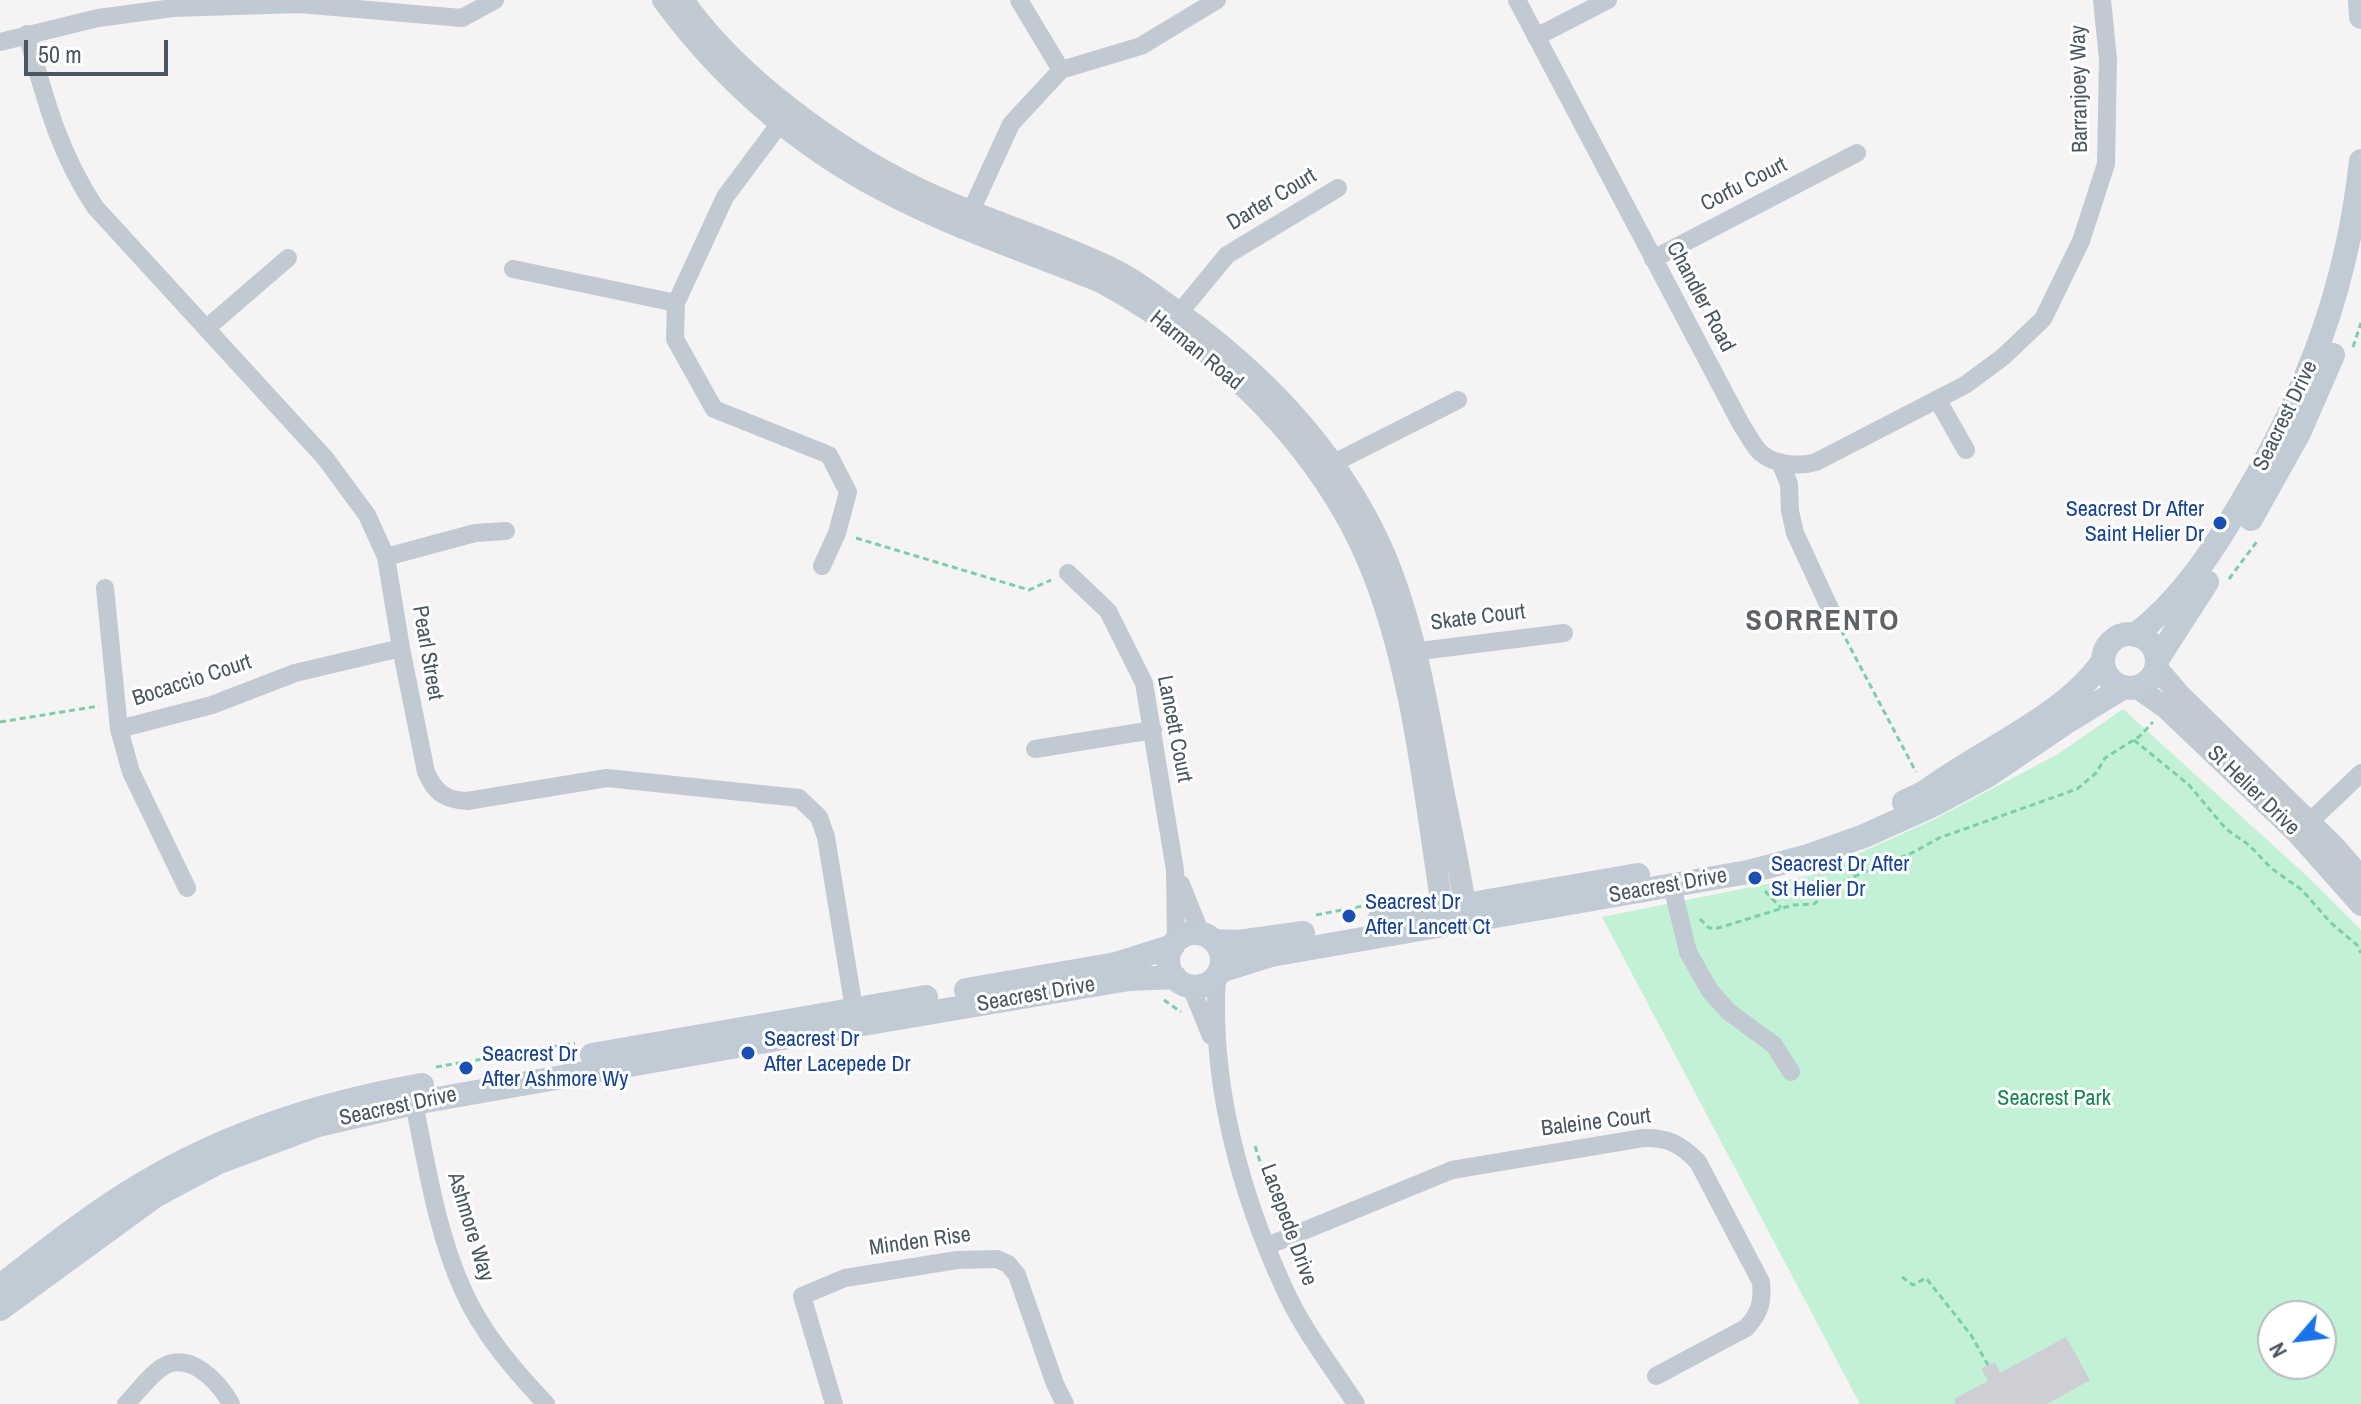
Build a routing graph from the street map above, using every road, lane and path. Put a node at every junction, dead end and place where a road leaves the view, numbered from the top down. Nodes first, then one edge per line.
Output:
1 (495, 0) edge
2 (663, 0) edge
3 (683, 0) edge
4 (1019, 0) edge
5 (1217, 0) edge
6 (1517, 0) edge
7 (1608, 0) edge
8 (2102, 0) edge
9 (2360, 0) edge
10 (299, 2) edge
11 (2361, 17) edge
12 (27, 34) junction
13 (1536, 37) junction
14 (0, 42) edge
15 (1061, 70) junction
16 (785, 116) junction
17 (1857, 153) dead end
18 (2361, 161) edge
19 (1338, 188) dead end
20 (967, 219) junction
21 (2361, 257) edge
22 (288, 258) dead end
23 (1653, 259) junction
24 (513, 269) dead end
25 (676, 303) junction
26 (1174, 320) junction
27 (208, 327) junction
28 (1937, 399) junction
29 (1458, 400) dead end
30 (1966, 450) dead end
31 (1780, 462) junction
32 (1325, 467) junction
33 (506, 531) dead end
34 (837, 533) junction
35 (386, 557) junction
36 (822, 566) dead end
37 (1068, 573) joint
38 (105, 588) dead end
39 (1832, 613) joint
40 (1564, 633) dead end
41 (2135, 635) junction
42 (401, 648) junction
43 (1406, 652) junction
44 (2103, 661) junction
45 (2156, 664) junction
46 (2130, 687) junction
47 (115, 703) junction
48 (0, 722) edge
49 (119, 729) junction
50 (1153, 730) junction
51 (1035, 749) dead end
52 (2361, 773) edge
53 (1925, 792) junction
54 (2303, 828) junction
55 (1175, 870) junction
56 (2361, 877) edge
57 (1672, 886) junction
58 (187, 888) dead end
59 (2361, 905) edge
60 (1698, 911) dead end
61 (1455, 915) junction
62 (1208, 938) junction
63 (1174, 944) junction
64 (2361, 953) edge
65 (1219, 973) junction
66 (1183, 982) junction
67 (856, 1017) junction
68 (1216, 1045) junction
69 (1791, 1072) dead end
70 (412, 1095) junction
71 (1252, 1134) dead end
72 (1285, 1238) junction
73 (1267, 1246) junction
74 (1902, 1277) dead end
75 (2, 1297) edge
76 (1988, 1365) dead end
77 (1656, 1376) dead end
78 (126, 1404) edge
79 (231, 1404) edge
80 (546, 1404) edge
81 (834, 1404) edge
82 (1065, 1404) edge
83 (1356, 1404) edge

1 - 10 street
2 - 16 street, Harman Road
3 - 16 street, Harman Road
4 - 15 street
5 - 15 street
6 - 13 street, Chandler Road
7 - 13 street
8 - 28 street, Barranjoey Way
9 - 11 main road
10 - 12 street
12 - 14 street
12 - 27 street, Pearl Street
13 - 23 street, Chandler Road
15 - 20 street
16 - 20 street, Harman Road
16 - 25 street
17 - 23 street, Corfu Court
18 - 41 main road, Seacrest Drive
19 - 26 street, Darter Court
20 - 26 street, Harman Road
21 - 45 main road, Seacrest Drive
22 - 27 street
23 - 31 street, Chandler Road
24 - 25 street
25 - 34 street
26 - 32 street, Harman Road
27 - 35 street, Pearl Street
28 - 30 street
28 - 31 street, Barranjoey Way
29 - 32 street
31 - 39 street
32 - 43 street, Harman Road
33 - 35 street
34 - 36 street
34 - 37 path
35 - 42 street, Pearl Street
37 - 50 street, Lancett Court
38 - 47 street
39 - 53 path
40 - 43 street, Skate Court
41 - 44 main road
41 - 45 main road
42 - 49 street, Bocaccio Court
42 - 67 street, Pearl Street
43 - 61 street, Harman Road
44 - 46 main road
44 - 53 main road, Seacrest Drive
45 - 46 main road
45 - 54 street, St Helier Drive
46 - 54 street, St Helier Drive
46 - 57 main road, Seacrest Drive
47 - 48 path
47 - 49 street
49 - 58 street, Bocaccio Court
50 - 51 street
50 - 55 street, Lancett Court
52 - 54 street
53 - 61 main road, Seacrest Drive
54 - 56 street, St Helier Drive
54 - 59 street, St Helier Drive
55 - 62 street, Lancett Court
55 - 63 street, Lancett Court
57 - 61 main road, Seacrest Drive
57 - 69 street
60 - 64 path
61 - 62 main road, Seacrest Drive
61 - 65 main road, Seacrest Drive
62 - 63 main road, Seacrest Drive
62 - 65 main road
63 - 66 main road
63 - 67 main road, Seacrest Drive
65 - 66 main road, Seacrest Drive
65 - 68 street, Lacepede Drive
66 - 67 main road, Seacrest Drive
66 - 68 street, Lacepede Drive
67 - 70 main road, Seacrest Drive
68 - 73 street, Lacepede Drive
70 - 75 main road, Seacrest Drive
70 - 80 street, Ashmore Way
71 - 72 path
72 - 73 street, Baleine Court
72 - 77 street, Baleine Court
73 - 83 street, Lacepede Drive
74 - 76 path
78 - 79 street
81 - 82 street, Minden Rise

